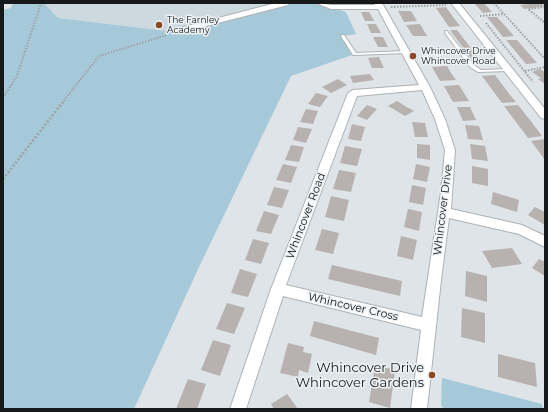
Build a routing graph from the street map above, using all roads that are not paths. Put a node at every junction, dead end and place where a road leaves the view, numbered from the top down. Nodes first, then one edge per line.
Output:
1 (285, 3) edge
2 (320, 3) edge
3 (456, 4) edge
4 (379, 5) edge
5 (175, 32) road end
6 (446, 32) dead end
7 (343, 36) dead end
8 (406, 52) junction
9 (510, 72) junction
10 (425, 87) junction
11 (545, 116) edge
12 (444, 212) junction
13 (545, 242) edge
14 (278, 289) junction
15 (428, 325) junction
16 (238, 409) edge
17 (419, 409) edge

1 - 5 street
2 - 4 street
3 - 9 street
4 - 8 street, Whincover Drive
6 - 9 lane
7 - 8 lane
8 - 10 street, Whincover Drive
9 - 11 street
10 - 12 street, Whincover Drive
10 - 14 street, Whincover Road
12 - 13 street
12 - 15 street, Whincover Drive
14 - 15 street, Whincover Cross
14 - 16 street, Whincover Road
15 - 17 street, Whincover Drive

